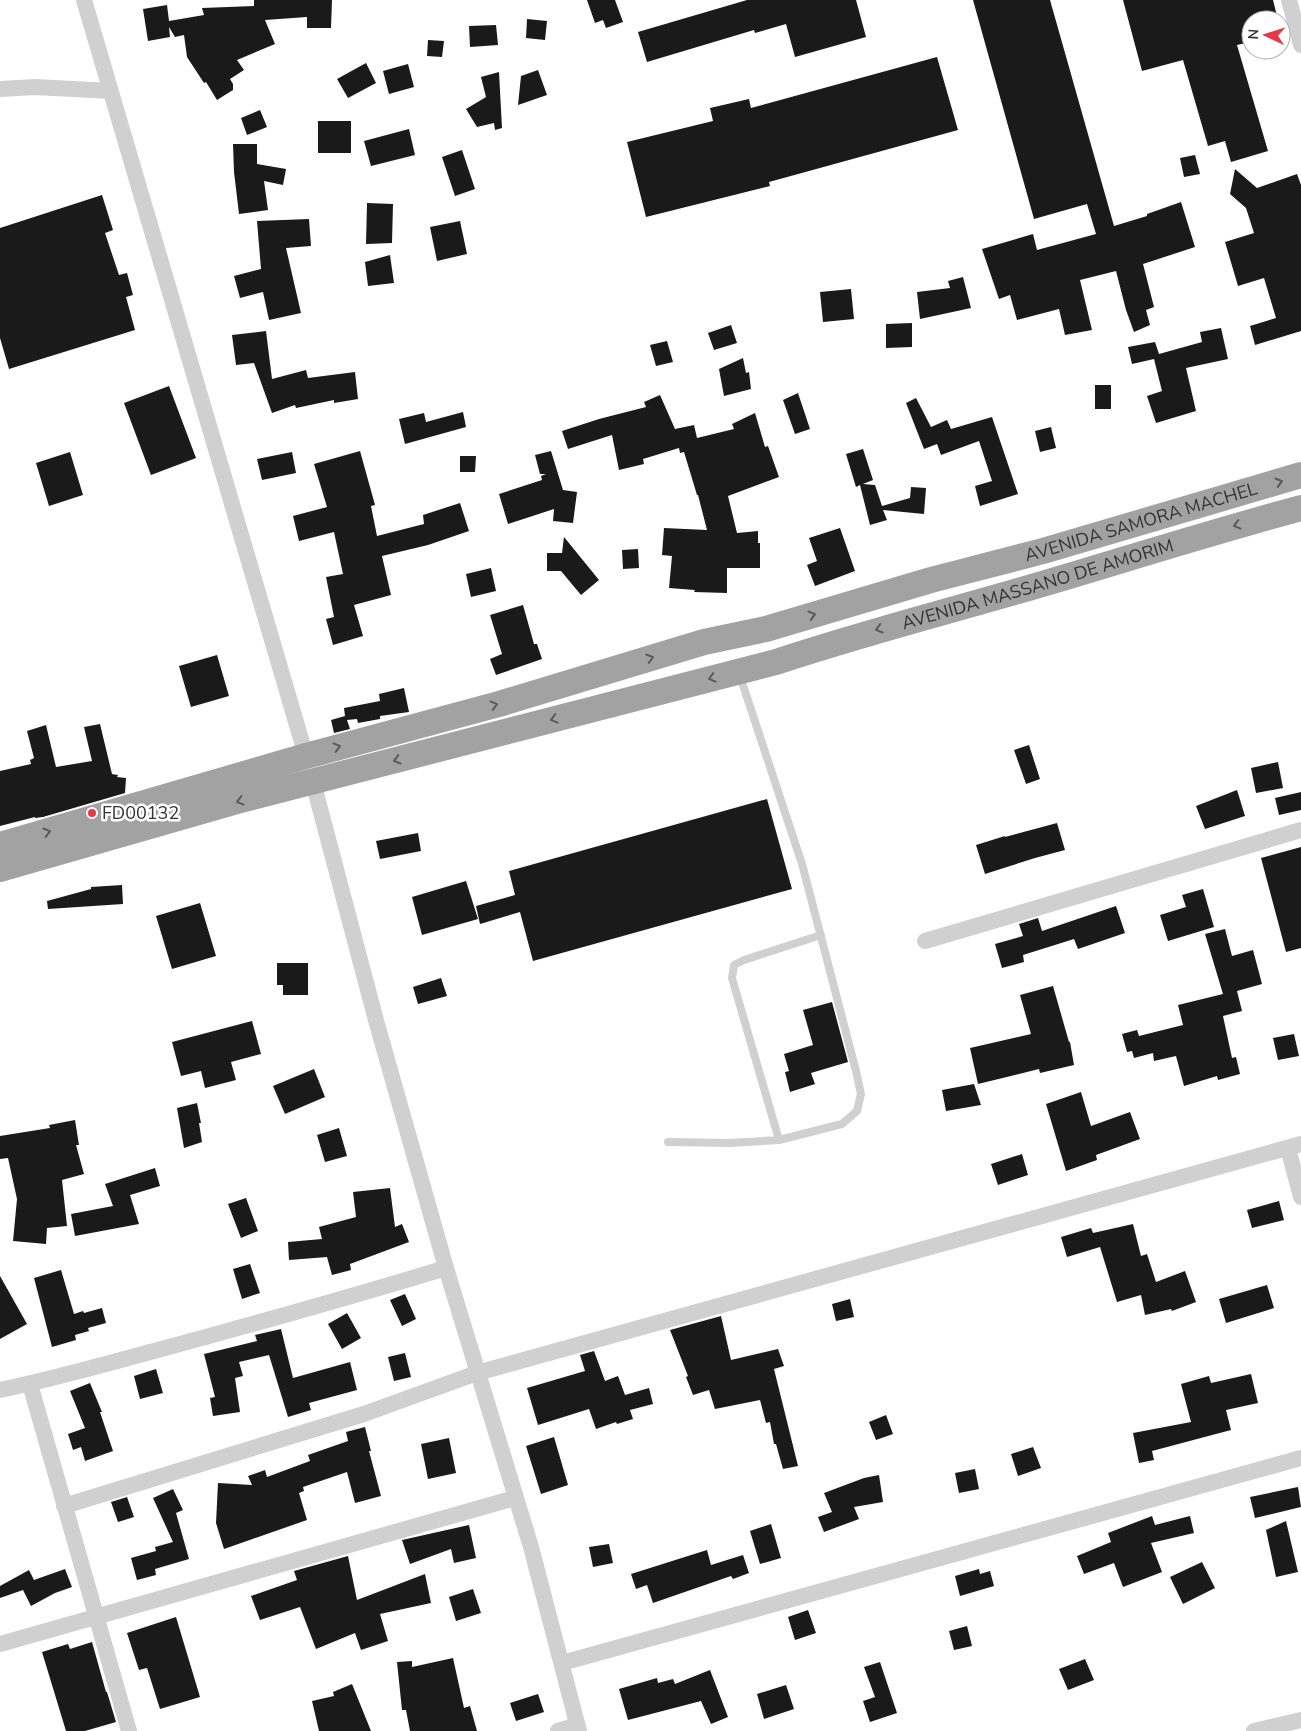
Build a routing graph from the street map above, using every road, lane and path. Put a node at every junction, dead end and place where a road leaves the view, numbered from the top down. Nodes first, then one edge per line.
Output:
1 (84, 0) edge
2 (1289, 0) edge
3 (1298, 17) edge
4 (1301, 45) edge
5 (0, 89) edge
6 (111, 92) junction
7 (1301, 475) edge
8 (1301, 508) edge
9 (980, 566) joint
10 (932, 580) junction
11 (943, 611) junction
12 (738, 671) junction
13 (306, 756) junction
14 (313, 782) junction
15 (1301, 830) edge
16 (0, 846) edge
17 (0, 869) edge
18 (821, 934) junction
19 (925, 941) dead end
20 (779, 1140) junction
21 (668, 1142) dead end
22 (1295, 1146) edge
23 (1301, 1197) edge
24 (446, 1268) junction
25 (477, 1373) junction
26 (30, 1384) junction
27 (0, 1390) edge
28 (1301, 1458) edge
29 (515, 1498) junction
30 (64, 1506) junction
31 (97, 1618) junction
32 (0, 1644) edge
33 (562, 1663) junction
34 (1301, 1720) edge
35 (578, 1728) edge
36 (129, 1731) edge
37 (558, 1731) edge
38 (1254, 1731) edge

1 - 6 street
2 - 3 street
3 - 4 street
5 - 6 street
6 - 13 street
9 -> 7 highway, AVENIDA SAMORA MACHEL
8 -> 11 highway, AVENIDA MASSANO DE AMORIM
9 - 10 highway, AVENIDA MASSANO DE AMORIM
10 - 11 highway
13 -> 10 highway, AVENIDA MASSANO DE AMORIM
11 -> 12 highway, AVENIDA MASSANO DE AMORIM
12 -> 14 highway, AVENIDA MASSANO DE AMORIM
12 - 18 lane
16 -> 13 highway, AVENIDA MASSANO DE AMORIM
14 -> 17 highway, AVENIDA MASSANO DE AMORIM
14 - 24 street
15 - 19 street
18 - 20 lane
18 - 20 lane
20 - 21 lane
22 - 23 street
22 - 25 street
24 - 25 street
24 - 26 street
25 - 29 street
25 - 30 street
26 - 27 street
26 - 30 street
28 - 33 street
29 - 31 street
29 - 33 street
30 - 31 street
31 - 32 street
31 - 36 street
33 - 35 street
34 - 38 street
35 - 37 street

